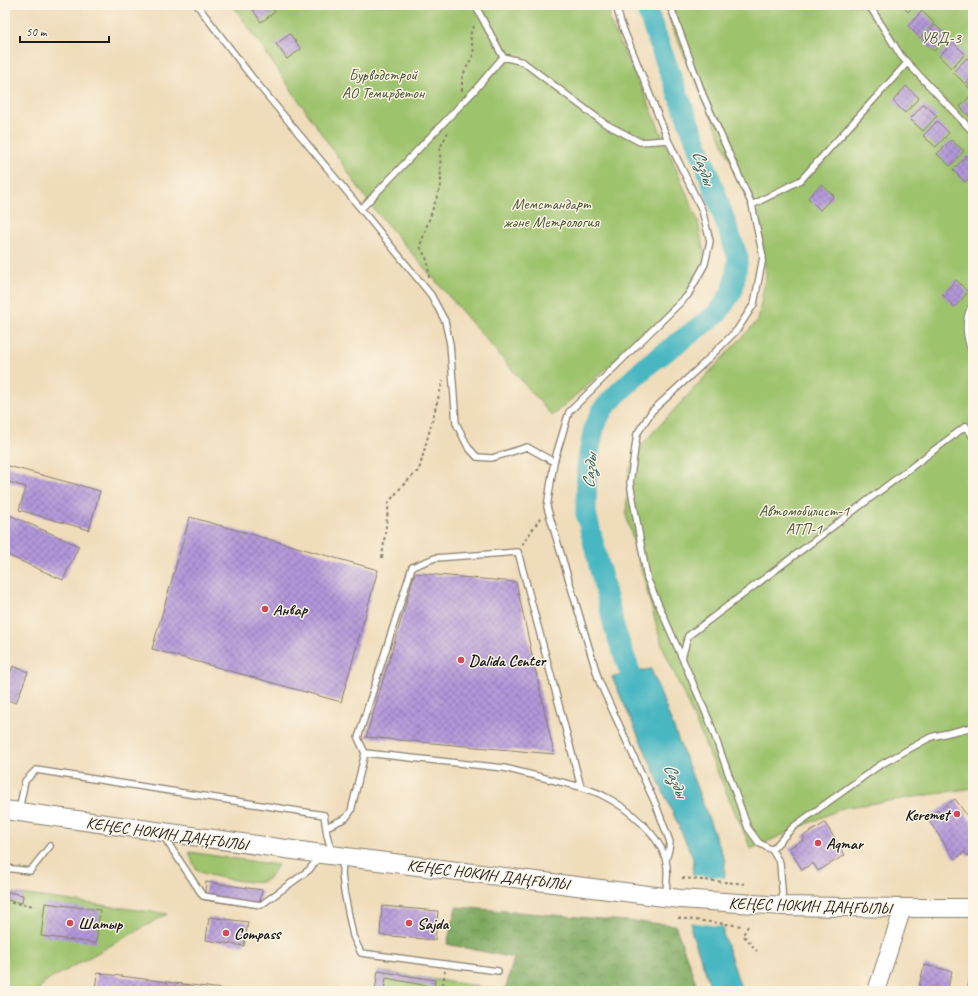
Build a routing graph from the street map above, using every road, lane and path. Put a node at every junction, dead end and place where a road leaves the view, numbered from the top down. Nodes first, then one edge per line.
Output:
1 (197, 5) edge
2 (475, 5) edge
3 (616, 5) edge
4 (670, 5) edge
5 (869, 5) edge
6 (480, 14) junction
7 (504, 57) junction
8 (907, 63) junction
9 (463, 103) junction
10 (450, 129) dead end
11 (973, 132) edge
12 (668, 140) junction
13 (752, 206) junction
14 (361, 209) junction
15 (431, 295) junction
16 (973, 309) edge
17 (973, 348) edge
18 (444, 379) dead end
19 (973, 437) edge
20 (554, 462) junction
21 (547, 507) junction
22 (518, 552) junction
23 (382, 558) dead end
24 (682, 658) junction
25 (973, 727) edge
26 (365, 753) junction
27 (581, 787) junction
28 (12, 811) edge
29 (326, 827) junction
30 (157, 832) junction
31 (50, 846) dead end
32 (772, 850) junction
33 (333, 855) junction
34 (666, 860) junction
35 (5, 868) edge
36 (682, 878) dead end
37 (746, 884) dead end
38 (673, 898) junction
39 (5, 902) edge
40 (35, 906) dead end
41 (783, 906) junction
42 (902, 908) junction
43 (973, 908) edge
44 (678, 918) dead end
45 (742, 926) dead end
46 (748, 926) dead end
47 (757, 952) dead end
48 (446, 964) junction
49 (498, 971) dead end
50 (973, 976) edge
51 (442, 991) edge
52 (876, 991) edge
53 (971, 991) edge

1 - 14 lane
2 - 6 lane
3 - 12 lane
4 - 13 lane
5 - 8 lane
6 - 7 lane
6 - 9 path
7 - 9 lane
7 - 12 lane
8 - 11 lane
8 - 13 lane
9 - 14 lane
10 - 15 path
12 - 20 lane
13 - 24 lane
14 - 15 lane
15 - 20 lane
16 - 17 street
18 - 23 path
19 - 24 lane
20 - 21 lane
21 - 22 path
21 - 34 lane
22 - 26 lane
22 - 27 lane
24 - 32 lane
25 - 32 lane
26 - 27 lane
26 - 29 lane
27 - 34 lane
28 - 29 lane
28 - 30 highway, КЕҢЕС НОКИН ДАҢҒЫЛЫ
29 - 33 lane
30 - 33 highway, КЕҢЕС НОКИН ДАҢҒЫЛЫ
30 - 33 lane
31 - 35 lane
32 - 41 lane
33 - 38 highway, КЕҢЕС НОКИН ДАҢҒЫЛЫ
33 - 48 lane
34 - 38 lane
36 - 37 path
38 - 41 highway, КЕҢЕС НОКИН ДАҢҒЫЛЫ
39 - 40 path
41 - 42 highway, КЕҢЕС НОКИН ДАҢҒЫЛЫ
42 - 43 highway, КЕҢЕС НОКИН ДАҢҒЫЛЫ
42 - 52 main road
44 - 45 path
46 - 47 path
48 - 49 lane
48 - 51 path
50 - 53 lane

